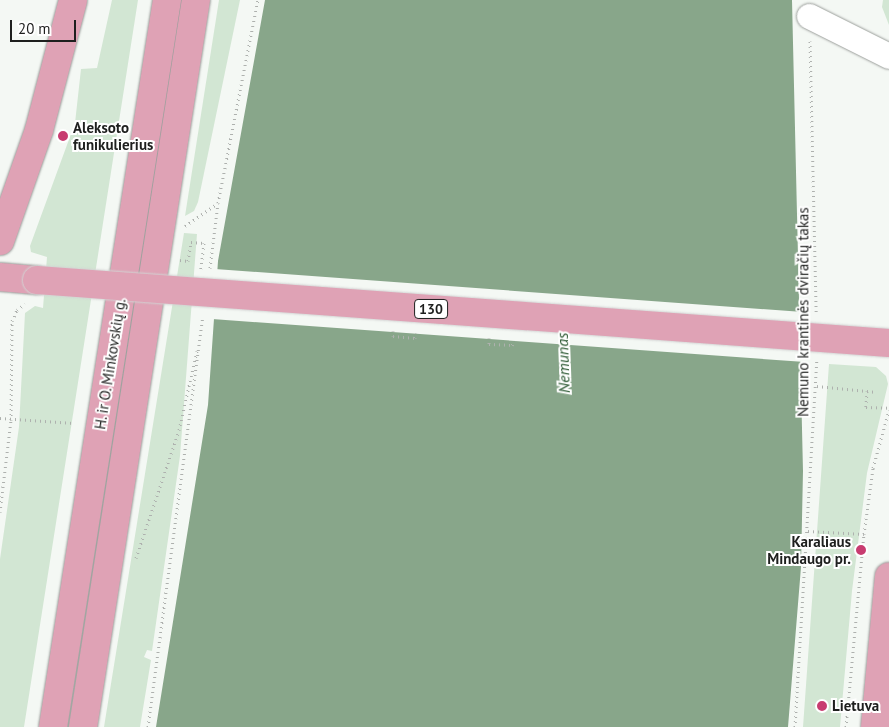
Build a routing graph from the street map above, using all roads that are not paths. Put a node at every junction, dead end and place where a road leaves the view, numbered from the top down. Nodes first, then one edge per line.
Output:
1 (72, 0) edge
2 (167, 0) edge
3 (196, 0) edge
4 (809, 16) road end
5 (889, 56) edge
6 (0, 241) edge
7 (0, 277) edge
8 (889, 343) edge
9 (889, 577) edge
10 (53, 727) edge
11 (83, 727) edge
12 (875, 727) edge

1 - 6 main road
2 - 10 main road, H. ir O. Minkovskių g.
3 - 11 main road, H. ir O. Minkovskių g.
4 - 5 street
7 - 8 main road, 130, bridge
9 - 12 main road

